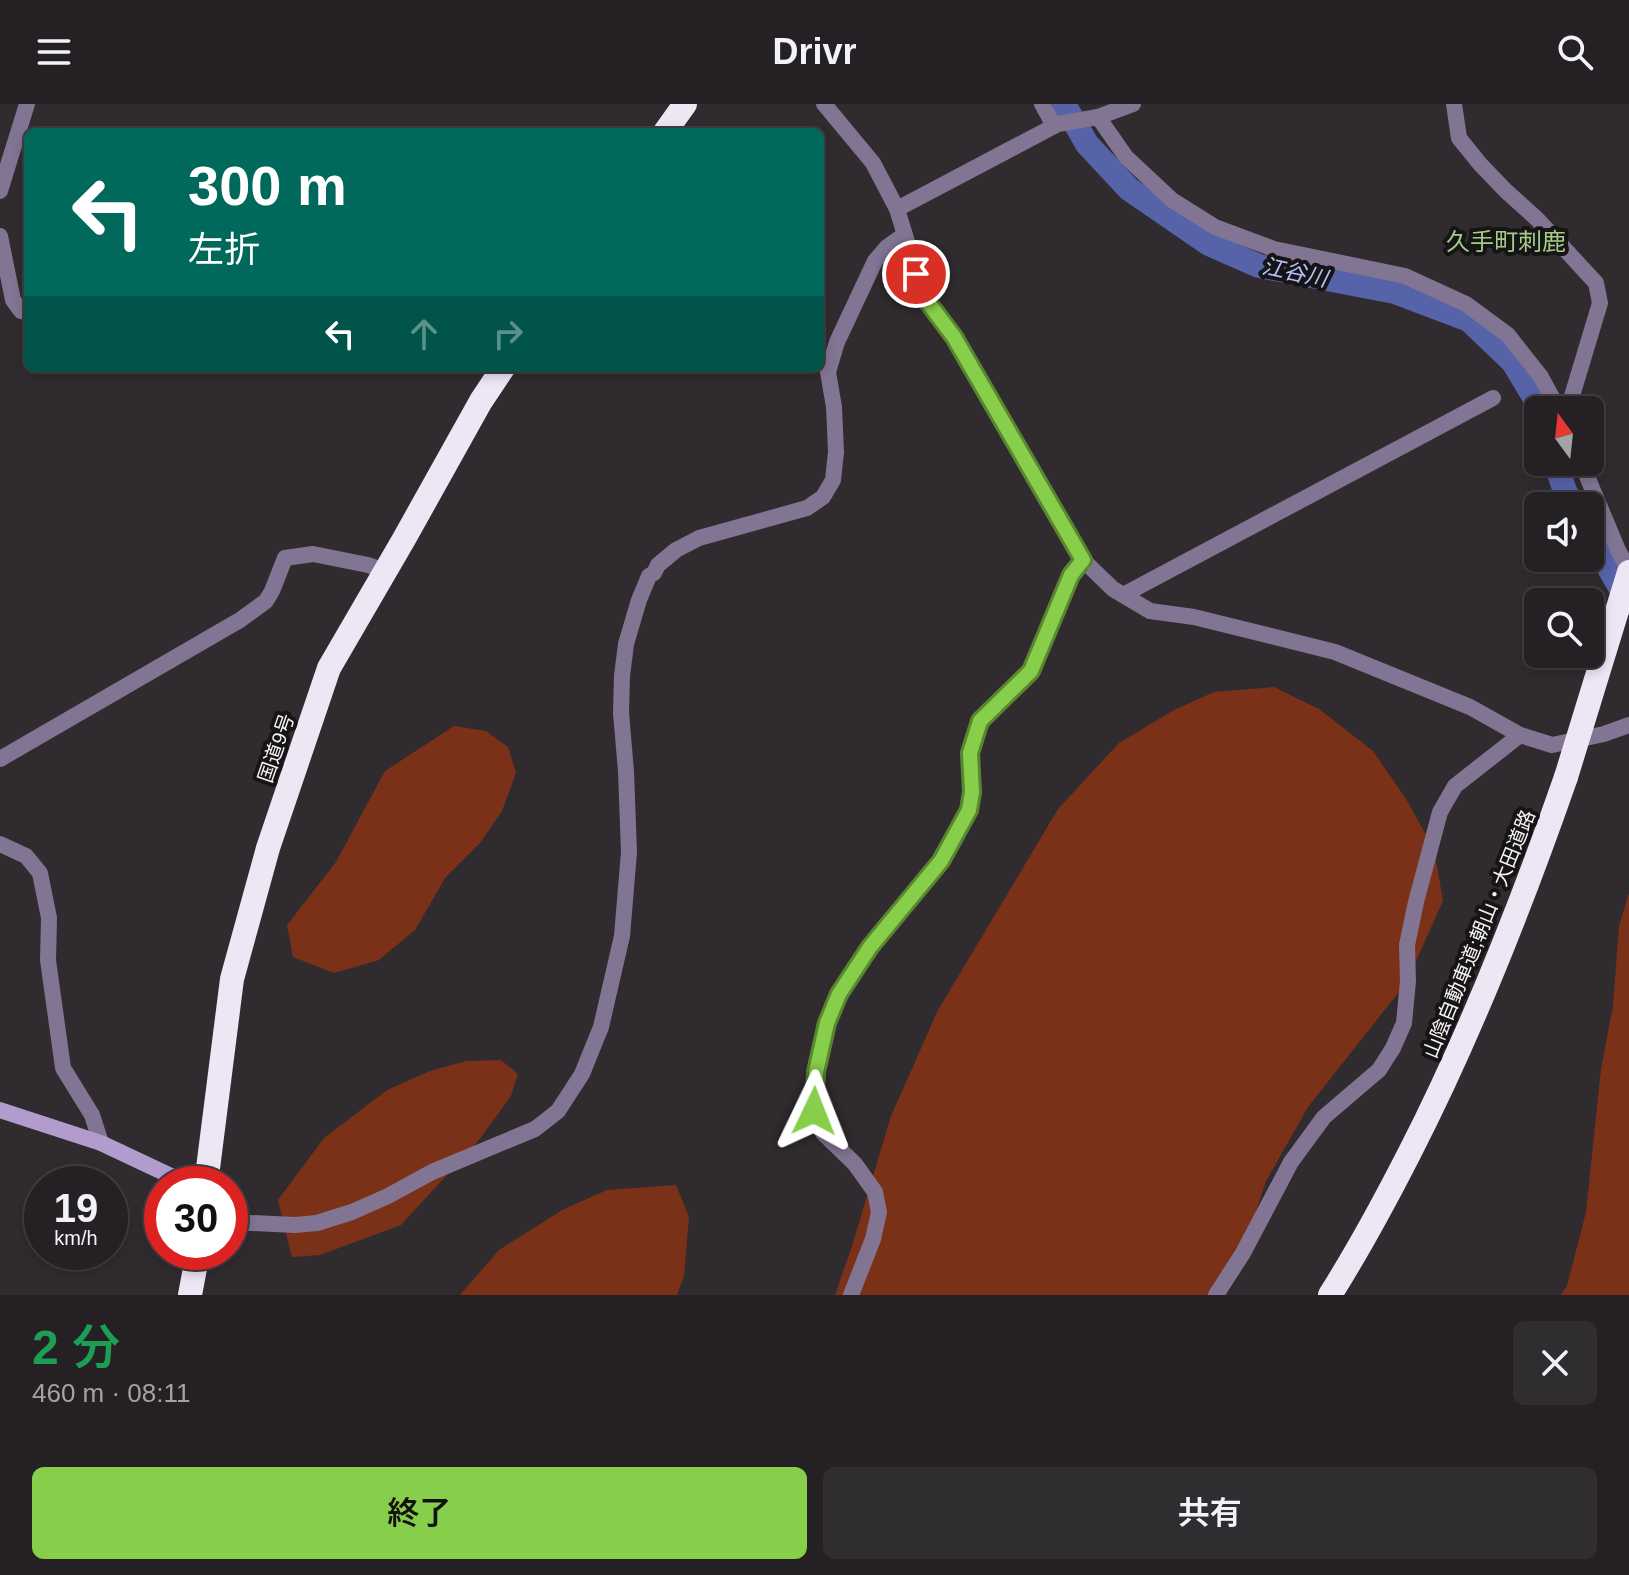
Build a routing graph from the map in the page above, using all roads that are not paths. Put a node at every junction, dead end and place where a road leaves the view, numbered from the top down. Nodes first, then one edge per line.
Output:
1 (27, 104) edge
2 (685, 104) edge
3 (824, 104) edge
4 (1042, 104) edge
5 (1133, 104) edge
6 (1454, 104) edge
7 (1098, 117) junction
8 (1056, 125) junction
9 (668, 128) edge
10 (0, 191) edge
11 (897, 209) junction
12 (904, 235) junction
13 (0, 236) edge
14 (24, 311) edge
15 (500, 372) edge
16 (1551, 396) edge
17 (1572, 396) edge
18 (1493, 398) dead end
19 (1587, 476) edge
20 (1083, 560) junction
21 (385, 571) junction
22 (1629, 571) edge
23 (1123, 595) junction
24 (1629, 725) edge
25 (1520, 735) junction
26 (0, 759) edge
27 (0, 844) edge
28 (0, 1110) edge
29 (101, 1143) junction
30 (150, 1166) edge
31 (208, 1166) edge
32 (248, 1223) edge
33 (195, 1270) edge
34 (190, 1295) edge
35 (851, 1295) edge
36 (1216, 1295) edge
37 (1330, 1295) edge

1 - 10 street
2 - 9 highway
3 - 11 street
4 - 8 street
5 - 7 street
6 - 17 street
7 - 8 street
7 - 16 street
8 - 11 street
11 - 12 street
12 - 20 street
12 - 32 street
13 - 14 street
15 - 21 highway, 国道9号
18 - 23 street
19 - 22 street
20 - 23 street
20 - 35 street
21 - 26 street
21 - 31 highway, 国道9号
22 - 37 highway, 山陰自動車道;朝山・大田道路, bridge
23 - 25 street
24 - 25 street
25 - 36 street
27 - 29 street
28 - 29 street
29 - 30 street
33 - 34 highway

